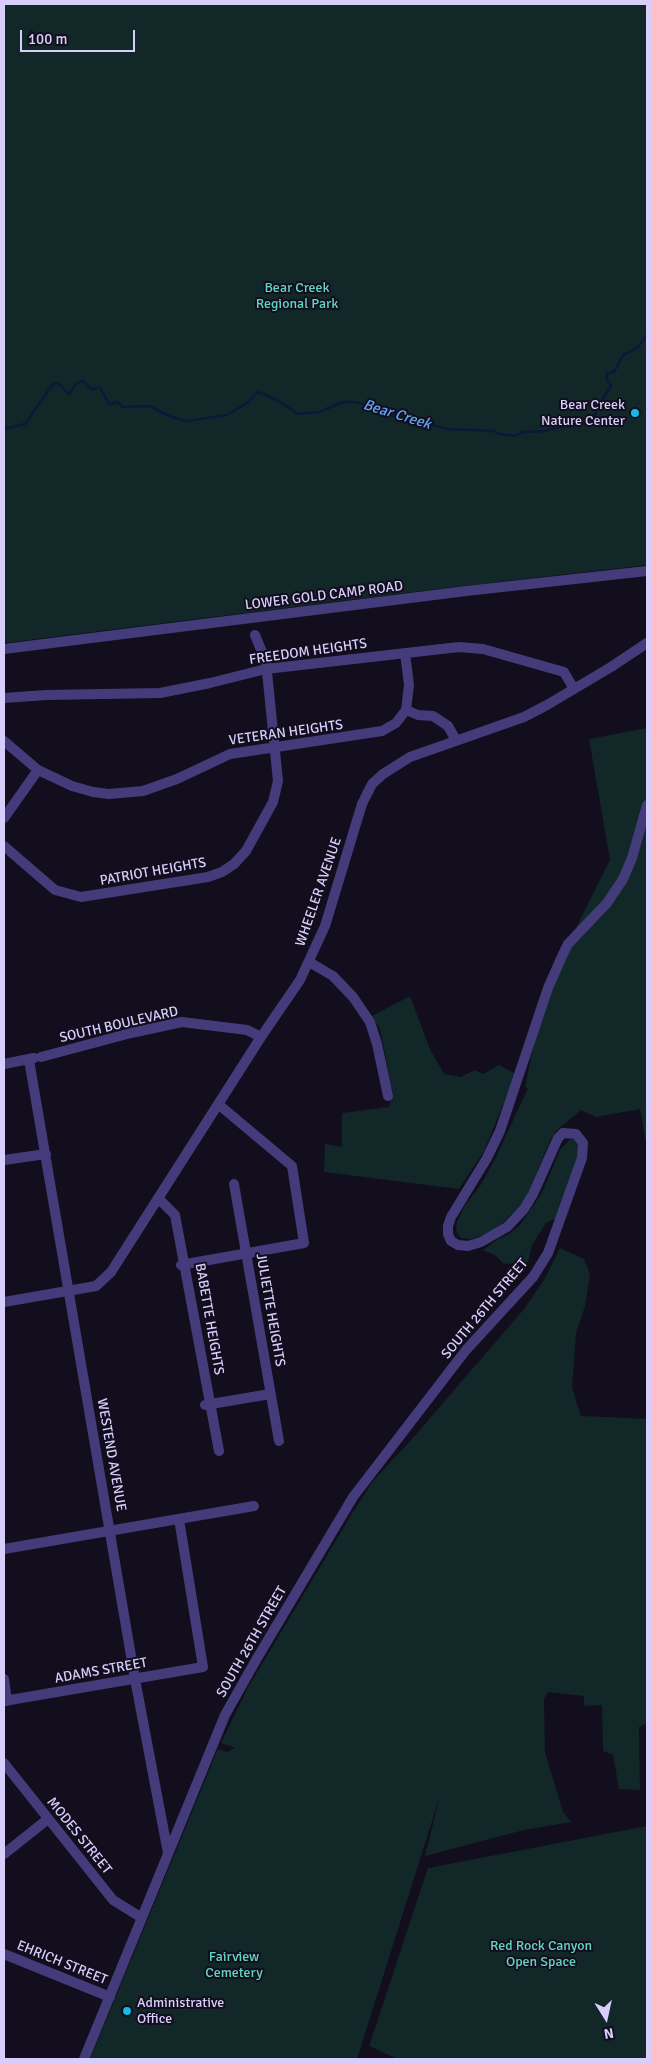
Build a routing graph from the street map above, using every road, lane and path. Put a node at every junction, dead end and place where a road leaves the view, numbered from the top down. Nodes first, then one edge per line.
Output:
1 (647, 571) edge
2 (255, 635) dead end
3 (647, 643) edge
4 (4, 650) edge
5 (405, 653) junction
6 (266, 670) junction
7 (574, 689) junction
8 (4, 698) edge
9 (406, 710) junction
10 (456, 740) junction
11 (4, 741) edge
12 (274, 747) junction
13 (38, 770) junction
14 (647, 805) edge
15 (4, 818) edge
16 (4, 846) edge
17 (309, 962) junction
18 (261, 1037) junction
19 (35, 1058) junction
20 (4, 1064) edge
21 (388, 1096) dead end
22 (218, 1104) junction
23 (46, 1154) junction
24 (4, 1160) edge
25 (234, 1184) dead end
26 (158, 1198) junction
27 (246, 1253) junction
28 (183, 1264) junction
29 (69, 1291) junction
30 (4, 1302) edge
31 (270, 1394) junction
32 (208, 1404) junction
33 (278, 1441) dead end
34 (219, 1451) dead end
35 (254, 1506) dead end
36 (179, 1519) junction
37 (110, 1532) junction
38 (4, 1549) edge
39 (4, 1679) edge
40 (135, 1679) junction
41 (6, 1701) edge
42 (4, 1763) edge
43 (48, 1819) junction
44 (4, 1854) edge
45 (168, 1854) junction
46 (142, 1918) junction
47 (4, 1954) edge
48 (110, 1998) junction
49 (84, 2059) edge

1 - 4 street, LOWER GOLD CAMP ROAD
2 - 6 street, PATRIOT HEIGHTS
3 - 7 street, WHEELER AVENUE
5 - 6 street, FREEDOM HEIGHTS
5 - 7 street, FREEDOM HEIGHTS
5 - 9 street
6 - 8 street, FREEDOM HEIGHTS
6 - 12 street, PATRIOT HEIGHTS
7 - 10 street, WHEELER AVENUE
9 - 10 street
9 - 12 street, VETERAN HEIGHTS
10 - 17 street, WHEELER AVENUE
11 - 13 street, VETERAN HEIGHTS
12 - 13 street, VETERAN HEIGHTS
12 - 16 street, PATRIOT HEIGHTS
13 - 15 street
14 - 45 street, SOUTH 26TH STREET
17 - 18 street, WHEELER AVENUE
17 - 21 street
18 - 19 street, SOUTH BOULEVARD
18 - 22 street, WHEELER AVENUE
19 - 20 street, SOUTH BOULEVARD
19 - 23 street, WESTEND AVENUE
22 - 26 street, WHEELER AVENUE
22 - 27 street
23 - 24 street
23 - 29 street, WESTEND AVENUE
25 - 27 street, JULIETTE HEIGHTS
26 - 28 street, BABETTE HEIGHTS
26 - 29 street, WHEELER AVENUE
27 - 28 street
27 - 31 street, JULIETTE HEIGHTS
28 - 32 street, BABETTE HEIGHTS
29 - 30 street, WHEELER AVENUE
29 - 37 street, WESTEND AVENUE
31 - 32 street
31 - 33 street, JULIETTE HEIGHTS
32 - 34 street, BABETTE HEIGHTS
35 - 36 street
36 - 37 street
36 - 40 street, ADAMS STREET
37 - 38 street
37 - 40 street, WESTEND AVENUE
39 - 41 street
40 - 41 street, ADAMS STREET
40 - 45 street, WESTEND AVENUE
42 - 43 street, MODES STREET
43 - 44 street
43 - 46 street, MODES STREET
45 - 46 street, SOUTH 26TH STREET
46 - 48 street, SOUTH 26TH STREET
47 - 48 street, EHRICH STREET
48 - 49 street, SOUTH 26TH STREET

